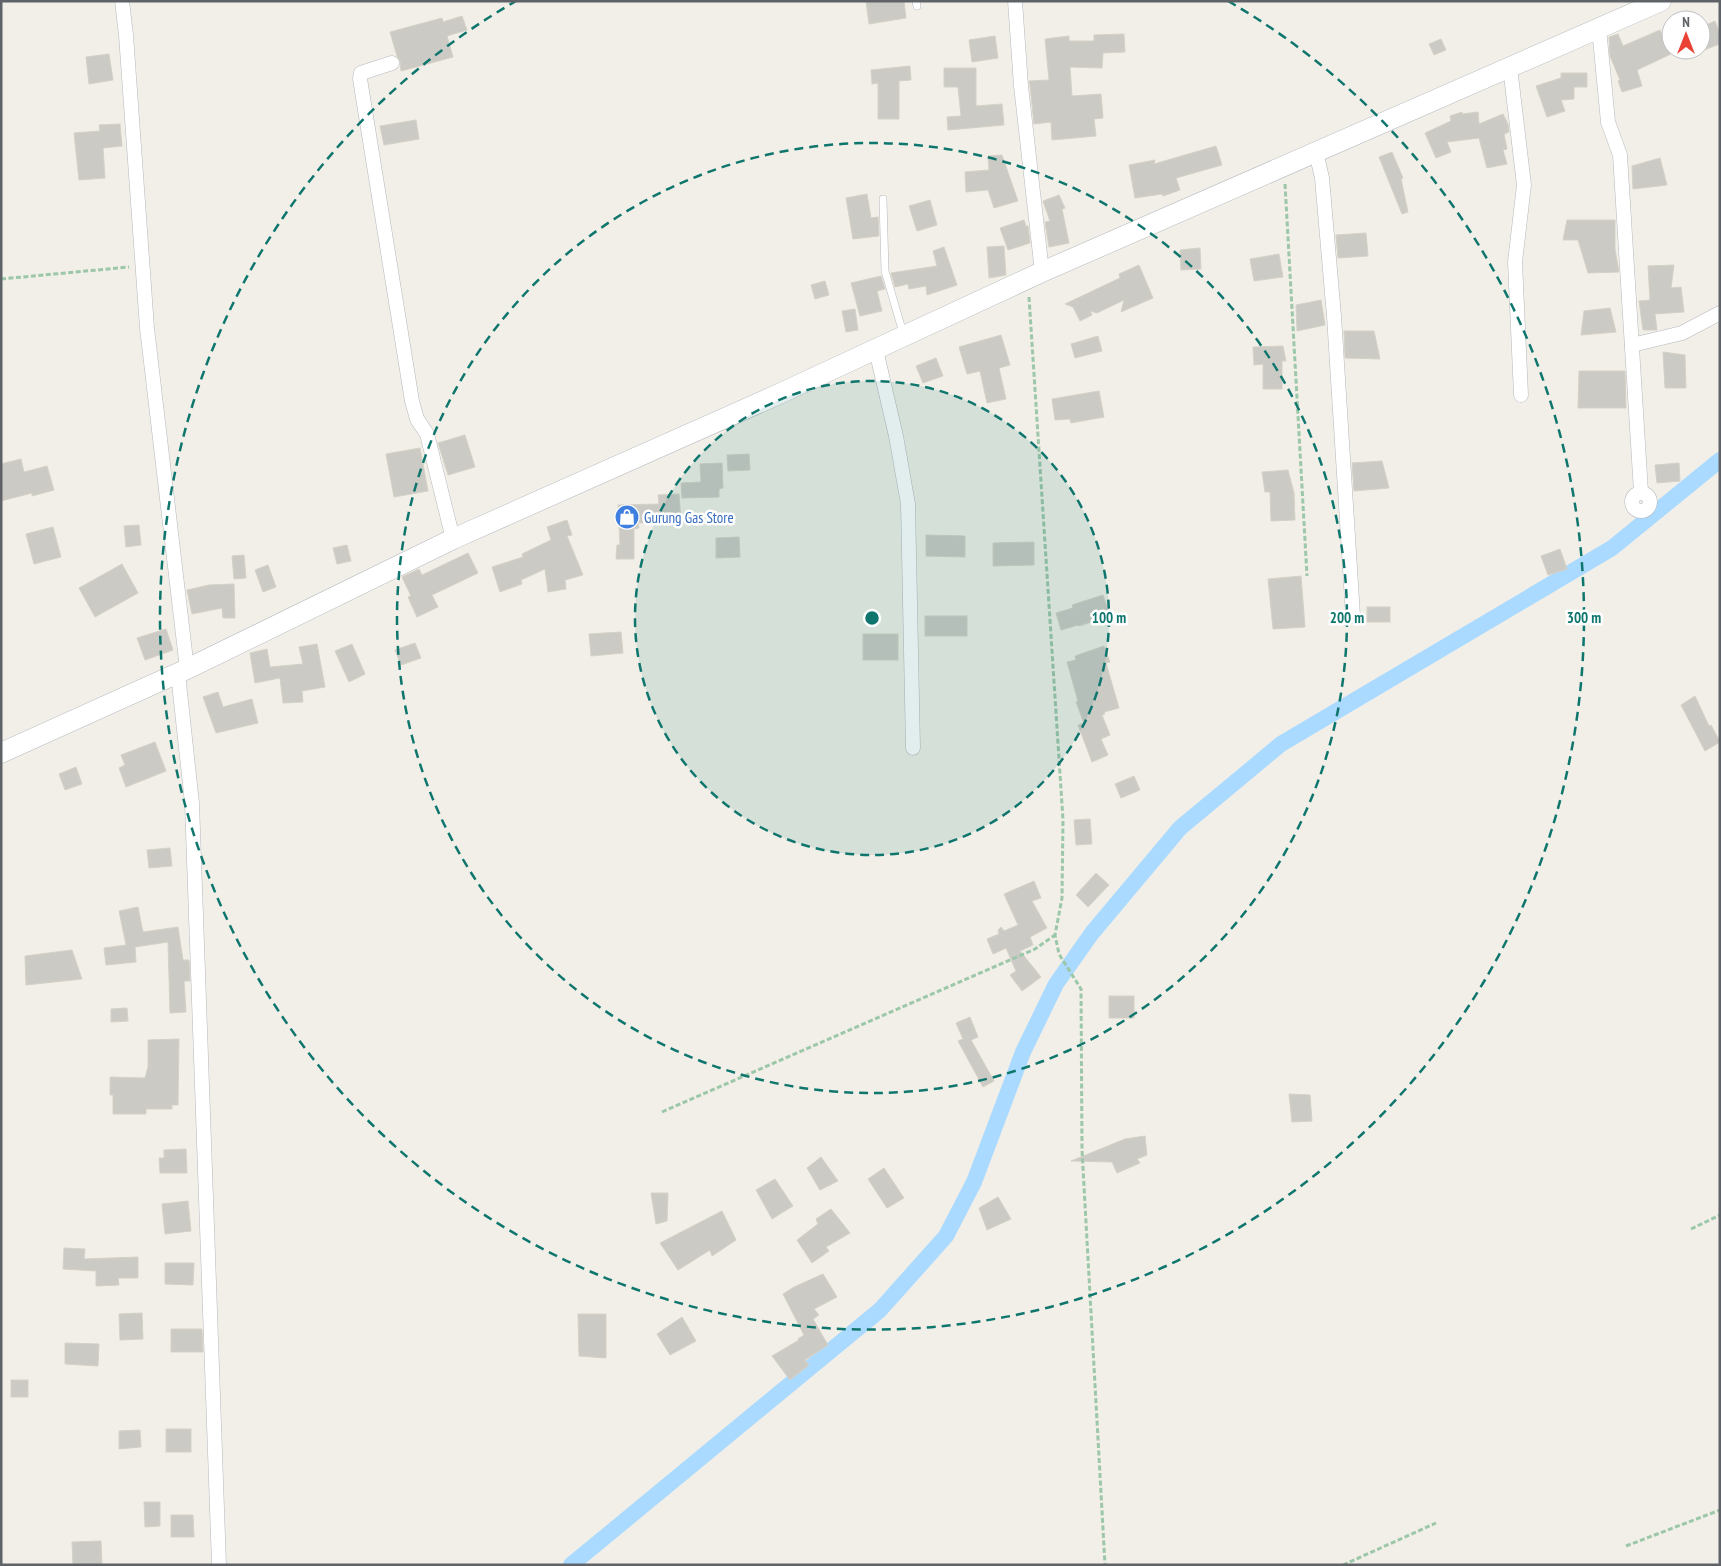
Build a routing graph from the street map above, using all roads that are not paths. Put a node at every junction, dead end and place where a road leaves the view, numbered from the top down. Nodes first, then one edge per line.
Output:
1 (122, 1) edge
2 (1015, 1) edge
3 (1660, 1) edge
4 (1599, 28) junction
5 (392, 63) dead end
6 (1510, 67) junction
7 (1316, 152) junction
8 (883, 199) dead end
9 (1035, 276) junction
10 (1720, 312) edge
11 (904, 336) junction
12 (1632, 345) junction
13 (876, 350) junction
14 (1521, 395) dead end
15 (1640, 492) dead end
16 (453, 539) junction
17 (1353, 616) dead end
18 (182, 672) junction
19 (913, 748) dead end
20 (1, 753) edge
21 (219, 1565) edge

1 - 18 street
2 - 9 street
3 - 4 main road
4 - 6 main road
4 - 12 street
5 - 16 street
6 - 7 main road
6 - 14 street
7 - 9 main road
7 - 17 street
8 - 11 lane
9 - 11 main road
10 - 12 street
11 - 13 main road
12 - 15 street
13 - 16 main road
13 - 19 street
16 - 18 main road
18 - 20 main road
18 - 21 street

